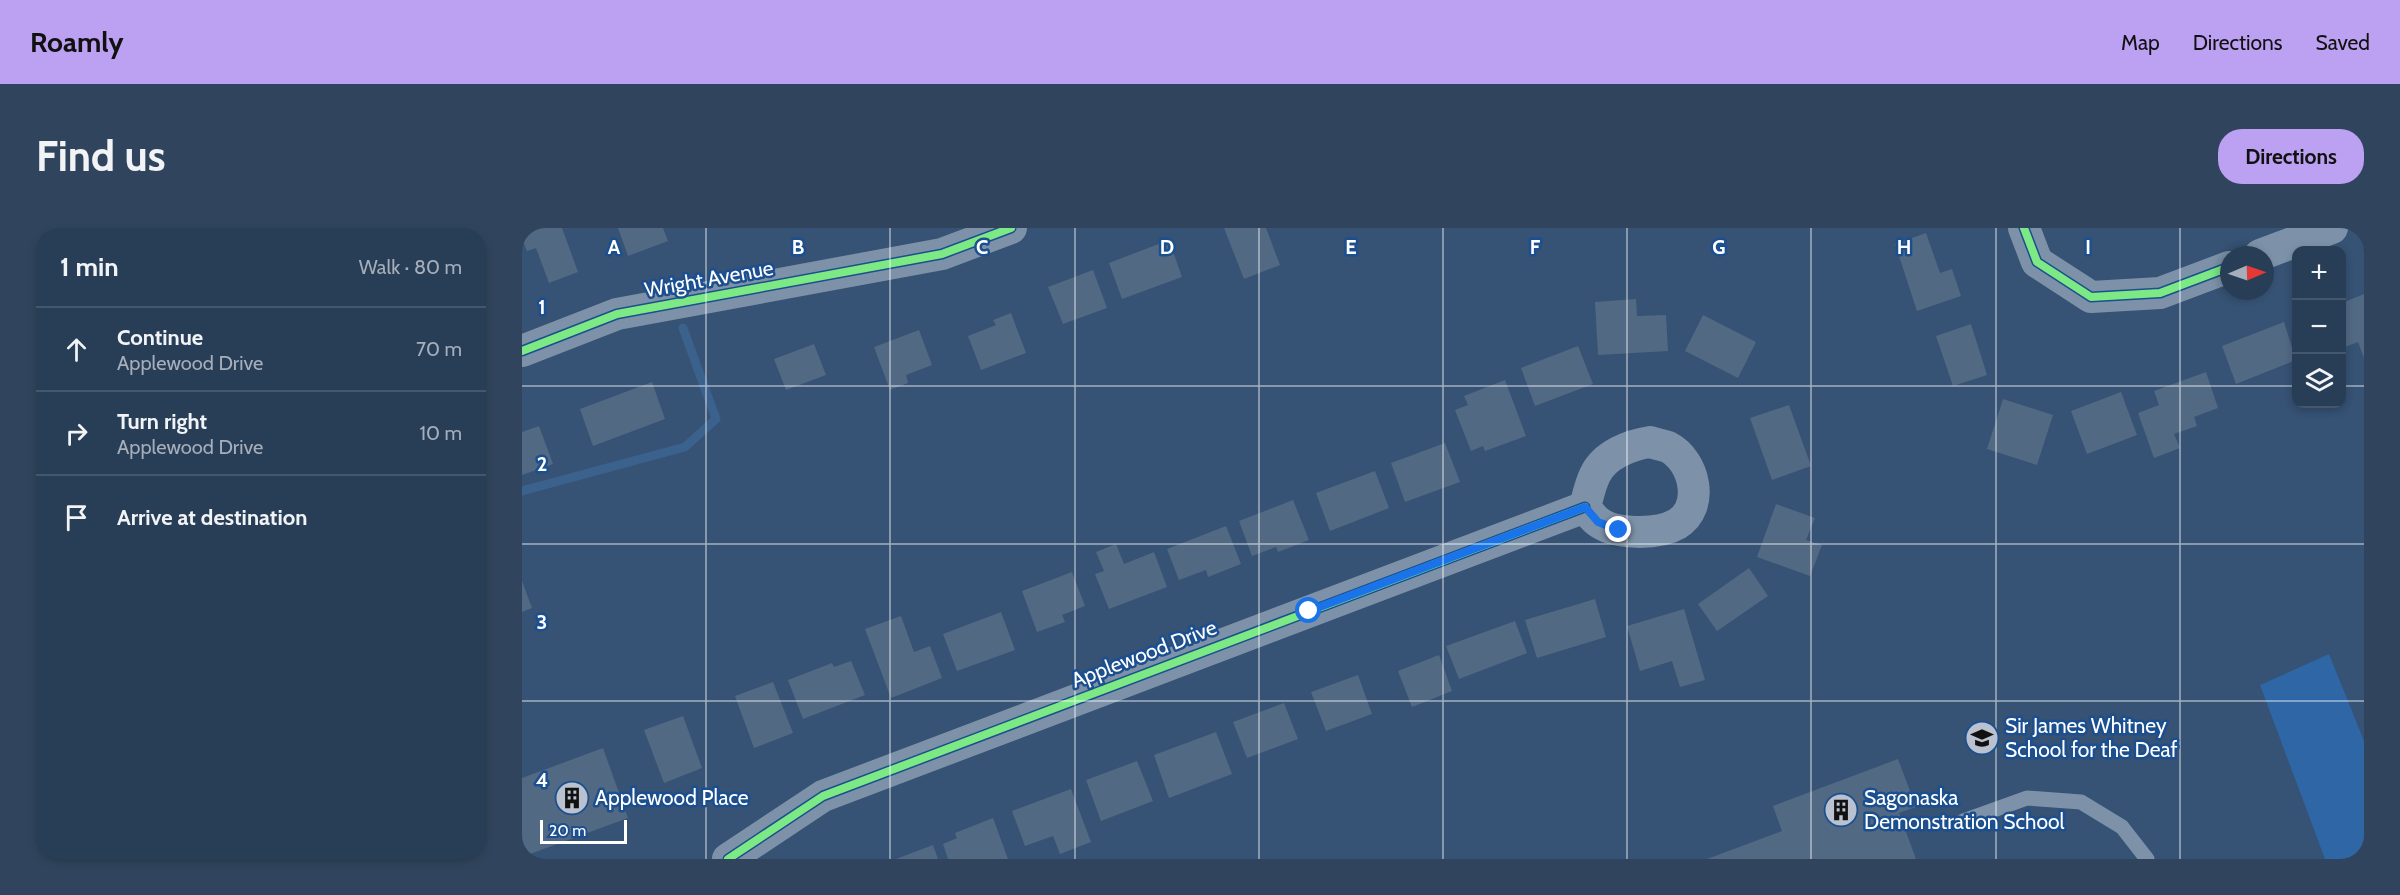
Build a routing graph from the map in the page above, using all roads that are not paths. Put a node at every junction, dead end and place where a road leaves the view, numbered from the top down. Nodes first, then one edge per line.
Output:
1 (1011, 228) edge
2 (2024, 228) edge
3 (2332, 228) edge
4 (2274, 250) edge
5 (2220, 270) edge
6 (522, 351) edge
7 (1585, 507) dead end
8 (1963, 821) dead end
9 (728, 859) edge
10 (2147, 859) edge

1 - 6 street, Wright Avenue
2 - 5 street
3 - 4 street
7 - 9 street, Applewood Drive
8 - 10 lane

